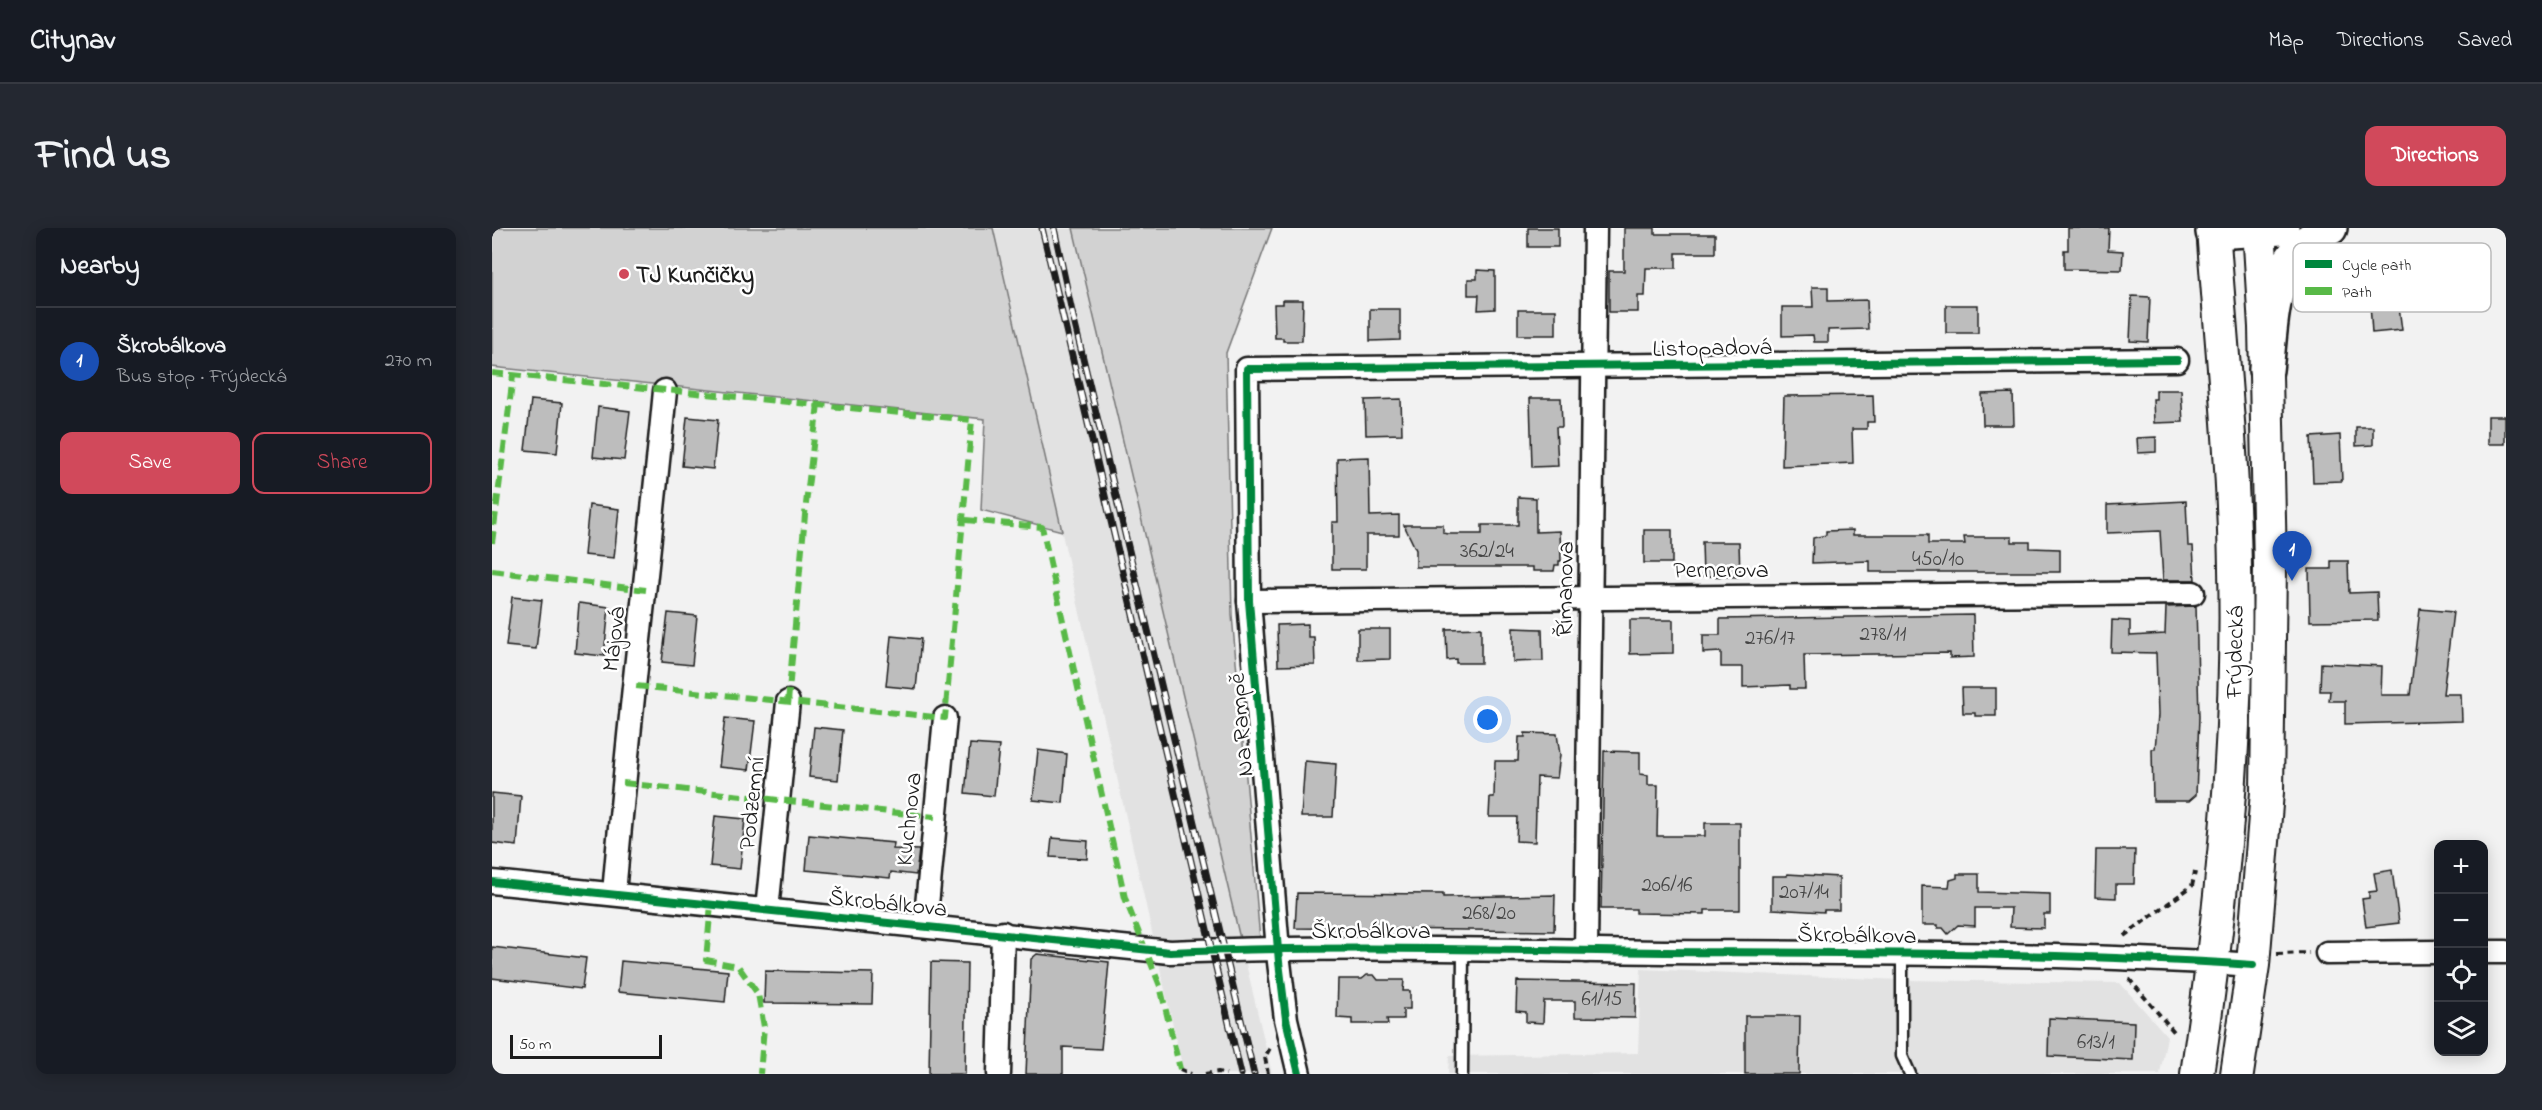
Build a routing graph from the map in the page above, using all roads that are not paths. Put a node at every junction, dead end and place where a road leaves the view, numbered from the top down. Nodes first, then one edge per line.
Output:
1 (1595, 228) edge
2 (2331, 228) edge
3 (2267, 229) edge
4 (2213, 230) edge
5 (2307, 243) edge
6 (2293, 256) edge
7 (2177, 360) dead end
8 (1594, 368) junction
9 (1247, 369) joint
10 (2266, 370) junction
11 (665, 391) dead end
12 (2193, 593) dead end
13 (1591, 597) junction
14 (1249, 601) junction
15 (788, 702) dead end
16 (945, 718) dead end
17 (492, 882) edge
18 (614, 894) junction
19 (767, 910) junction
20 (925, 926) junction
21 (1003, 933) junction
22 (1278, 949) junction
23 (1464, 950) junction
24 (1586, 951) junction
25 (2434, 952) edge
26 (2488, 952) edge
27 (2506, 952) edge
28 (2327, 953) road end
29 (1902, 955) junction
30 (2265, 960) junction
31 (2214, 963) junction
32 (999, 1074) edge
33 (1299, 1074) edge
34 (1462, 1074) edge
35 (1910, 1074) edge
36 (2198, 1074) edge
37 (2237, 1074) edge

1 - 8 street, Římanova
2 - 5 main road
3 - 4 main road
3 - 10 main road, Frýdecká
4 - 31 main road, Frýdecká
6 - 10 main road
7 - 8 street, Listopadová
8 - 9 street, Listopadová
8 - 13 street, Římanova
9 - 14 street, Na Rampě
10 - 30 main road, Frýdecká
11 - 18 street, Májová
12 - 13 street, Pernerova
13 - 14 street, Pernerova
13 - 24 street, Římanova
14 - 22 street, Na Rampě
15 - 19 street, Podzemní
16 - 20 street, Kuchnova
17 - 18 street, Škrobálkova
18 - 19 street, Škrobálkova
19 - 20 street, Škrobálkova
20 - 21 street, Škrobálkova
21 - 22 street, Škrobálkova
21 - 32 street
22 - 23 street, Škrobálkova
22 - 33 street, Na Rampě
23 - 24 street, Škrobálkova
23 - 34 lane
24 - 29 street, Škrobálkova
25 - 28 street
26 - 27 street
29 - 31 street, Škrobálkova
29 - 35 lane
30 - 31 street, Škrobálkova
30 - 37 main road, Frýdecká
31 - 36 main road, Frýdecká

